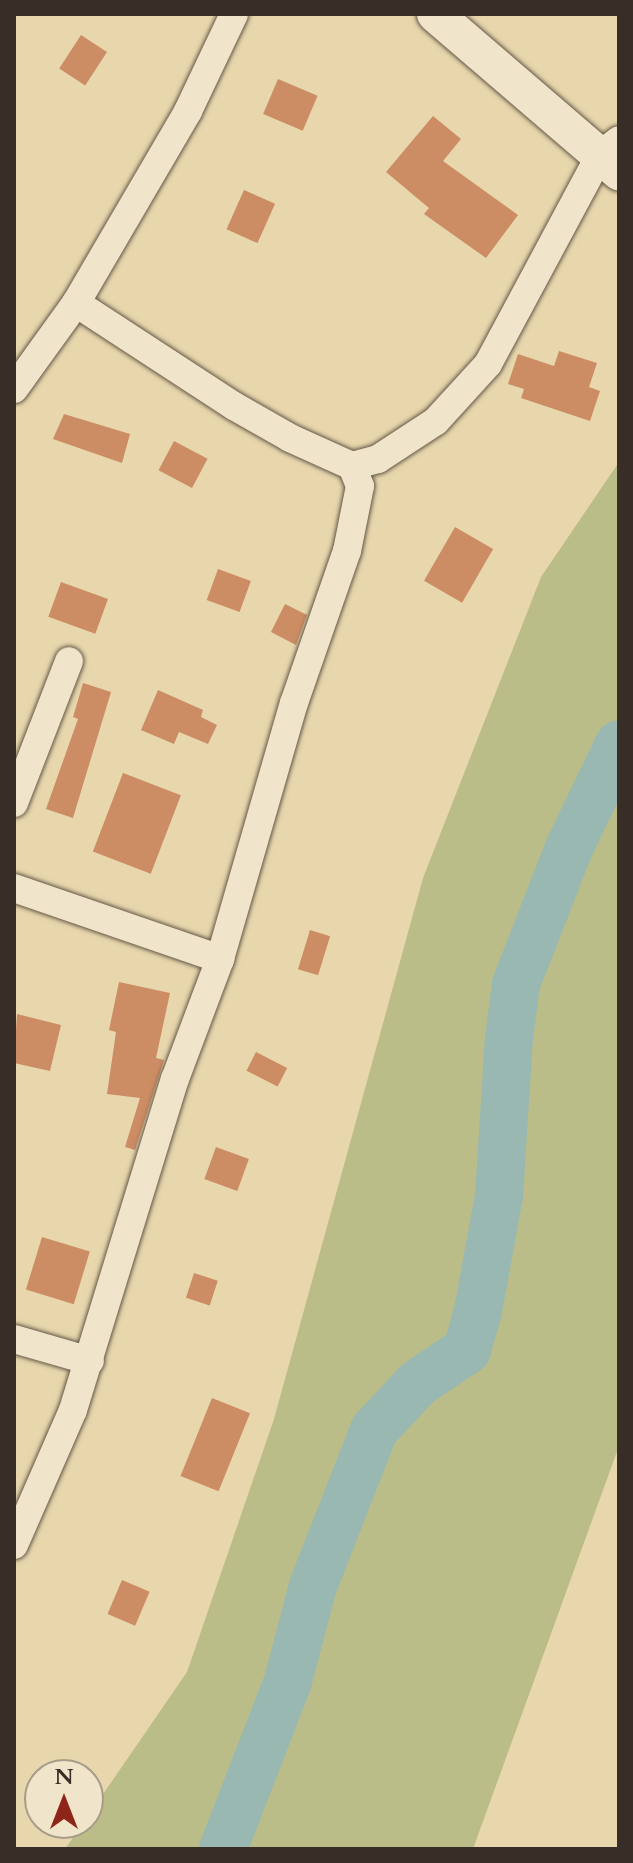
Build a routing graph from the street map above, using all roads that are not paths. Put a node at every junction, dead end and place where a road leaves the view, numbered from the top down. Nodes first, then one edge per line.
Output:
1 (234, 14) edge
2 (435, 14) edge
3 (613, 156) edge
4 (76, 303) junction
5 (14, 389) edge
6 (352, 466) junction
7 (69, 661) dead end
8 (14, 803) edge
9 (14, 888) edge
10 (220, 959) junction
11 (14, 1339) edge
12 (90, 1361) junction
13 (14, 1545) edge

1 - 4 street
2 - 3 street
3 - 6 street
4 - 5 street
4 - 6 street
6 - 10 street
7 - 8 street
9 - 10 street
10 - 12 street
11 - 12 street
12 - 13 street

